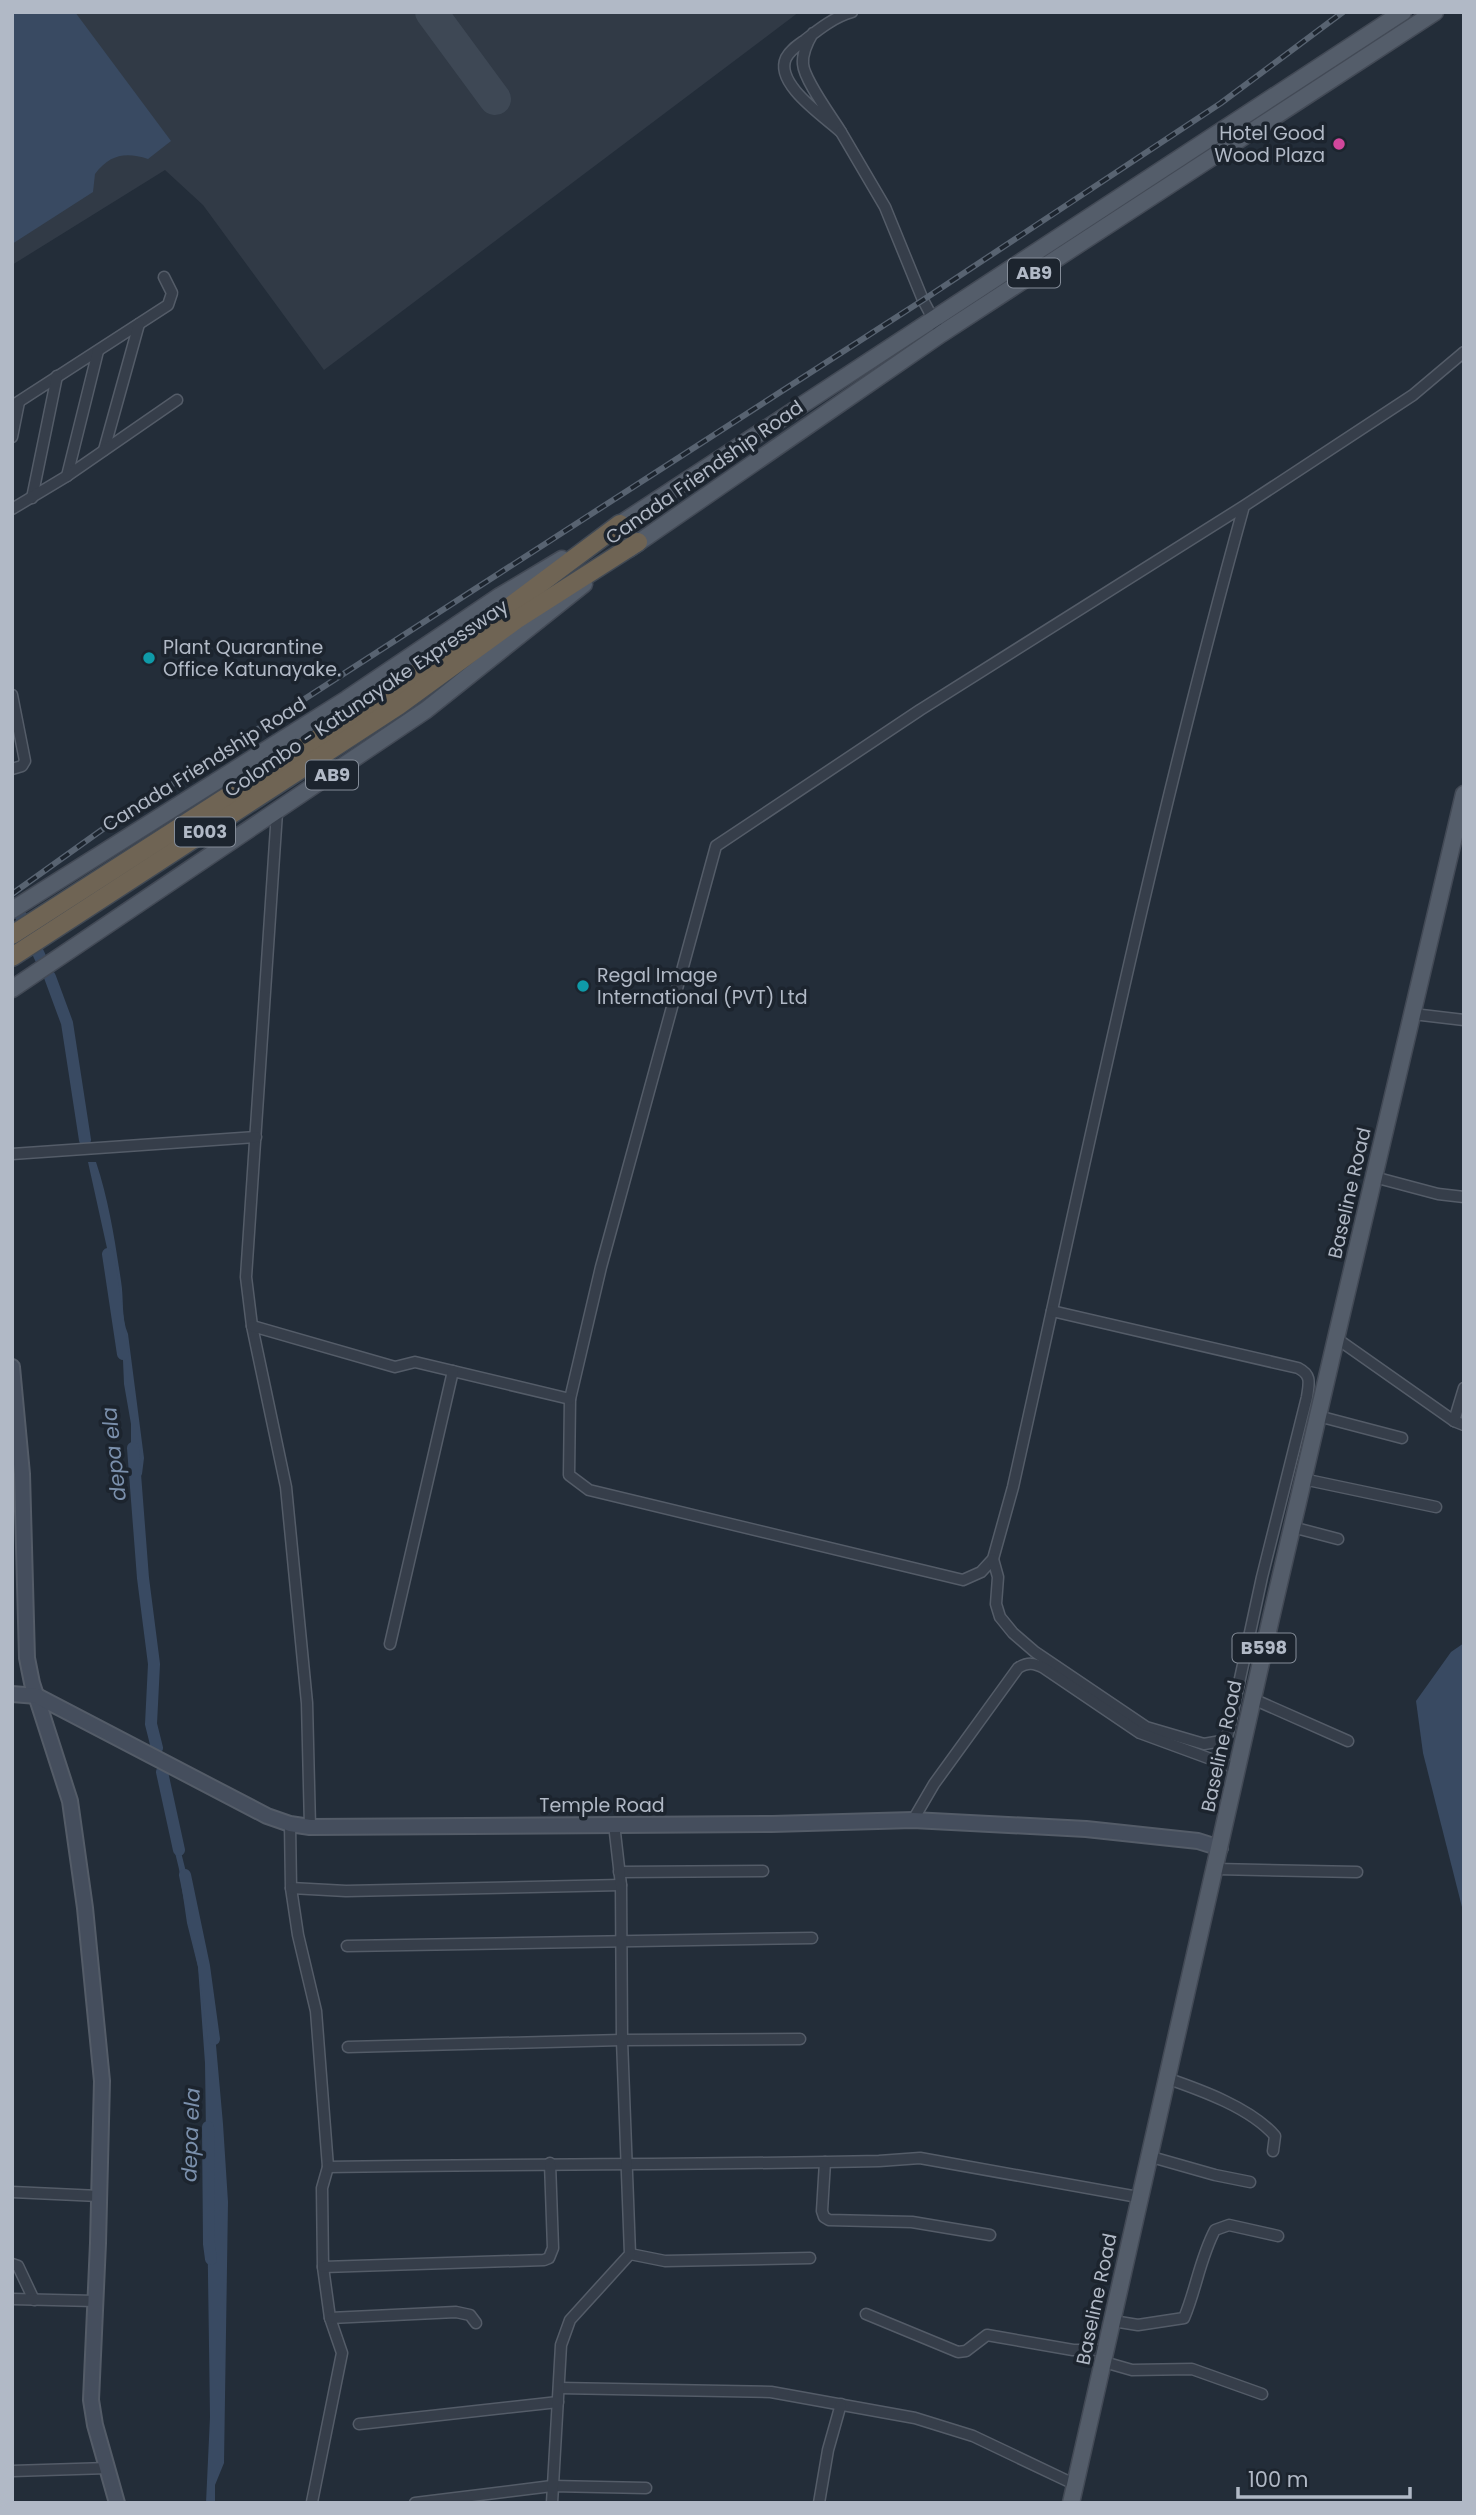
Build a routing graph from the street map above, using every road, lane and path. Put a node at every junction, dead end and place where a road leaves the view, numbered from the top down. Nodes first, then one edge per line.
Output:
1 (852, 12) edge
2 (1403, 12) edge
3 (1435, 12) edge
4 (813, 33) junction
5 (841, 132) junction
6 (164, 277) dead end
7 (139, 324) junction
8 (937, 328) junction
9 (98, 351) junction
10 (1464, 352) edge
11 (57, 376) junction
12 (177, 400) dead end
13 (16, 404) edge
14 (12, 437) edge
15 (104, 450) junction
16 (67, 477) junction
17 (32, 498) junction
18 (1244, 506) junction
19 (12, 509) edge
20 (620, 524) junction
21 (638, 542) junction
22 (12, 695) edge
23 (392, 700) junction
24 (12, 769) edge
25 (1464, 794) edge
26 (276, 813) junction
27 (12, 910) edge
28 (12, 935) edge
29 (12, 957) edge
30 (12, 989) edge
31 (1413, 1014) junction
32 (1464, 1020) edge
33 (256, 1137) junction
34 (12, 1154) edge
35 (1374, 1177) junction
36 (1464, 1197) edge
37 (1052, 1311) junction
38 (252, 1326) junction
39 (1336, 1338) junction
40 (12, 1367) edge
41 (453, 1371) junction
42 (14, 1387) edge
43 (1464, 1388) edge
44 (570, 1399) junction
45 (1318, 1416) junction
46 (1459, 1423) edge
47 (1402, 1438) dead end
48 (1303, 1479) junction
49 (1436, 1507) dead end
50 (1292, 1527) junction
51 (1338, 1539) dead end
52 (993, 1559) junction
53 (390, 1643) dead end
54 (12, 1694) edge
55 (37, 1696) junction
56 (1253, 1699) junction
57 (1348, 1741) dead end
58 (1238, 1769) junction
59 (913, 1820) junction
60 (290, 1824) junction
61 (614, 1824) junction
62 (310, 1827) junction
63 (1220, 1849) junction
64 (1216, 1869) junction
65 (763, 1871) dead end
66 (620, 1872) junction
67 (1357, 1872) dead end
68 (621, 1885) junction
69 (291, 1888) junction
70 (813, 1938) dead end
71 (622, 1941) junction
72 (347, 1946) dead end
73 (800, 2039) dead end
74 (622, 2040) junction
75 (348, 2047) dead end
76 (1166, 2078) junction
77 (1273, 2151) dead end
78 (1148, 2155) junction
79 (825, 2162) junction
80 (550, 2163) junction
81 (627, 2166) junction
82 (328, 2167) junction
83 (1250, 2182) dead end
84 (12, 2192) edge
85 (99, 2196) junction
86 (1139, 2197) junction
87 (990, 2235) dead end
88 (1278, 2236) dead end
89 (630, 2254) junction
90 (810, 2258) dead end
91 (12, 2264) edge
92 (323, 2267) junction
93 (12, 2299) edge
94 (34, 2300) junction
95 (95, 2301) junction
96 (866, 2314) dead end
97 (330, 2318) junction
98 (1113, 2322) junction
99 (476, 2323) dead end
100 (1105, 2356) junction
101 (559, 2388) junction
102 (1262, 2394) dead end
103 (558, 2402) junction
104 (841, 2404) junction
105 (359, 2424) dead end
106 (108, 2468) junction
107 (12, 2471) edge
108 (1076, 2485) junction
109 (552, 2486) junction
110 (646, 2488) dead end
111 (312, 2502) edge
112 (117, 2503) edge
113 (415, 2503) edge
114 (552, 2503) edge
115 (819, 2503) edge
116 (1072, 2503) edge

1 - 4 street
2 - 8 main road, Canada Friendship Road / AB9
3 - 8 main road, Canada Friendship Road / AB9
4 - 5 street
4 - 5 street
5 - 8 street
6 - 7 street
7 - 9 street
7 - 15 street
8 - 20 main road, Canada Friendship Road / AB9
8 - 21 main road, Canada Friendship Road / AB9
9 - 11 street
9 - 16 street
10 - 18 street
11 - 13 street
11 - 17 street
12 - 15 street
13 - 14 street
15 - 16 street
16 - 17 street
17 - 19 street
18 - 37 street
18 - 44 street
20 - 23 highway, Colombo - Katunayake Expressway / E003
20 - 27 main road, Canada Friendship Road / AB9
21 - 23 highway, Colombo - Katunayake Expressway / E003
21 - 26 main road, Canada Friendship Road / AB9
22 - 24 street
23 - 28 highway, Colombo - Katunayake Expressway / E003
23 - 29 highway, Colombo - Katunayake Expressway / E003
25 - 31 main road, Baseline Road / B598
26 - 30 main road, Canada Friendship Road / AB9
26 - 33 street
31 - 32 street
31 - 35 main road, Baseline Road / B598
33 - 34 street
33 - 38 street
35 - 36 street
35 - 39 main road, Baseline Road / B598
37 - 52 street
37 - 52 street
38 - 41 street
38 - 62 street
39 - 45 main road, Baseline Road / B598
39 - 46 street
40 - 42 street
41 - 44 street
41 - 53 street
42 - 55 street
43 - 46 street
44 - 52 street
45 - 47 street
45 - 48 main road, Baseline Road / B598
48 - 49 street
48 - 50 main road, Baseline Road / B598
50 - 51 street
50 - 56 main road, Baseline Road / B598
54 - 55 street, Temple Road
55 - 60 street, Temple Road
55 - 85 street
56 - 57 street
56 - 58 main road, Baseline Road / B598
58 - 59 street
58 - 63 main road, Baseline Road / B598
59 - 61 street, Temple Road
59 - 63 street, Temple Road
60 - 62 street, Temple Road
60 - 69 street
61 - 62 street, Temple Road
61 - 66 street
63 - 64 main road, Baseline Road / B598
64 - 67 street
64 - 76 main road, Baseline Road / B598
65 - 66 street
66 - 68 street
68 - 69 street
68 - 71 street
69 - 82 street
70 - 71 street
71 - 72 street
71 - 74 street
73 - 74 street
74 - 75 street
74 - 81 street
76 - 77 street
76 - 78 main road, Baseline Road / B598
78 - 83 street
78 - 86 main road, Baseline Road / B598
79 - 81 street
79 - 86 street
79 - 87 street
80 - 81 street
80 - 82 street
80 - 92 street
81 - 89 street
82 - 92 street
84 - 85 street
85 - 95 street
86 - 98 main road, Baseline Road / B598
88 - 98 street
89 - 90 street
89 - 101 street
91 - 94 street
92 - 97 street
93 - 94 street
94 - 95 street
95 - 106 street
96 - 100 street
97 - 99 street
97 - 111 street
98 - 100 main road, Baseline Road / B598
100 - 102 street
100 - 108 main road, Baseline Road / B598
101 - 103 street
101 - 104 street
103 - 105 street
103 - 109 street
104 - 108 street
104 - 115 street
106 - 107 street
106 - 112 street
108 - 116 main road, Baseline Road / B598
109 - 110 street
109 - 113 street
109 - 114 street

